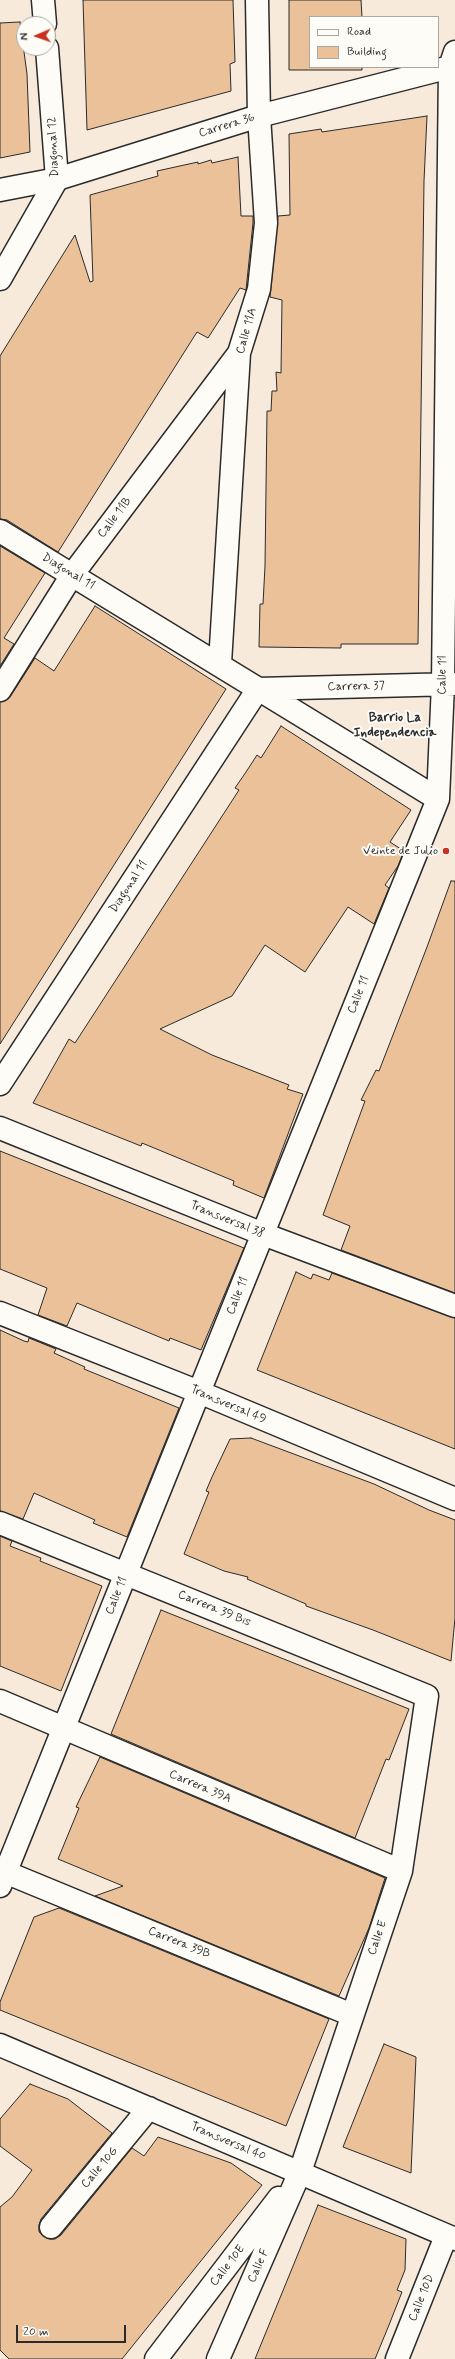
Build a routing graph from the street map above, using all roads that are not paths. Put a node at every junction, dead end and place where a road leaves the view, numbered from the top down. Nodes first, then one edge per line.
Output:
1 (43, 0) edge
2 (256, 0) edge
3 (44, 16) edge
4 (48, 56) edge
5 (453, 62) edge
6 (439, 66) edge
7 (431, 68) edge
8 (259, 116) junction
9 (57, 179) junction
10 (0, 190) edge
11 (0, 279) edge
12 (239, 352) junction
13 (0, 531) edge
14 (72, 575) junction
15 (220, 663) junction
16 (449, 684) edge
17 (258, 689) junction
18 (0, 690) edge
19 (438, 799) junction
20 (0, 1084) edge
21 (0, 1128) edge
22 (263, 1234) junction
23 (455, 1306) edge
24 (0, 1313) edge
25 (199, 1392) junction
26 (455, 1499) edge
27 (0, 1523) edge
28 (126, 1574) junction
29 (427, 1696) joint
30 (0, 1701) edge
31 (63, 1729) junction
32 (401, 1871) junction
33 (3, 1879) edge
34 (352, 2015) junction
35 (0, 2045) edge
36 (149, 2108) junction
37 (300, 2172) junction
38 (51, 2227) dead end
39 (450, 2238) edge
40 (156, 2359) edge
41 (218, 2359) edge
42 (397, 2359) edge

1 - 3 street
2 - 8 street, Calle 11A
4 - 9 street, Diagonal 12
5 - 6 street, Carrera 36
5 - 16 street, Calle 11
7 - 8 street, Carrera 36
8 - 9 street, Carrera 36
8 - 12 street, Calle 11A
9 - 10 street, Carrera 36
9 - 11 street, Diagonal 12
12 - 14 street, Calle 11B
12 - 15 street, Calle 11A
13 - 14 street, Diagonal 11
14 - 15 street, Diagonal 11
14 - 18 street, Calle 11B
15 - 17 street, Diagonal 11
16 - 17 street, Carrera 37
16 - 19 street, Calle 11
17 - 19 street, Diagonal 11
17 - 20 street, Diagonal 11
19 - 22 street, Calle 11
21 - 22 street, Transversal 38
22 - 23 street, Transversal 38
22 - 25 street, Calle 11
24 - 25 street, Transversal 49
25 - 26 street, Transversal 49
25 - 28 street, Calle 11
27 - 28 street, Carrera 39 Bis
28 - 29 street, Carrera 39 Bis
28 - 31 street, Calle 11
29 - 32 street, Calle E
30 - 31 street, Carrera 39A
31 - 32 street, Carrera 39A
31 - 33 street, Calle 11
32 - 34 street, Calle E
33 - 34 street, Carrera 39B
34 - 37 street, Calle E
35 - 36 street, Transversal 40
36 - 37 street, Transversal 40
36 - 38 street, Calle 10G
37 - 39 street, Transversal 40
37 - 40 street, Calle 10E
37 - 41 street, Calle F
39 - 42 street, Calle 10D

